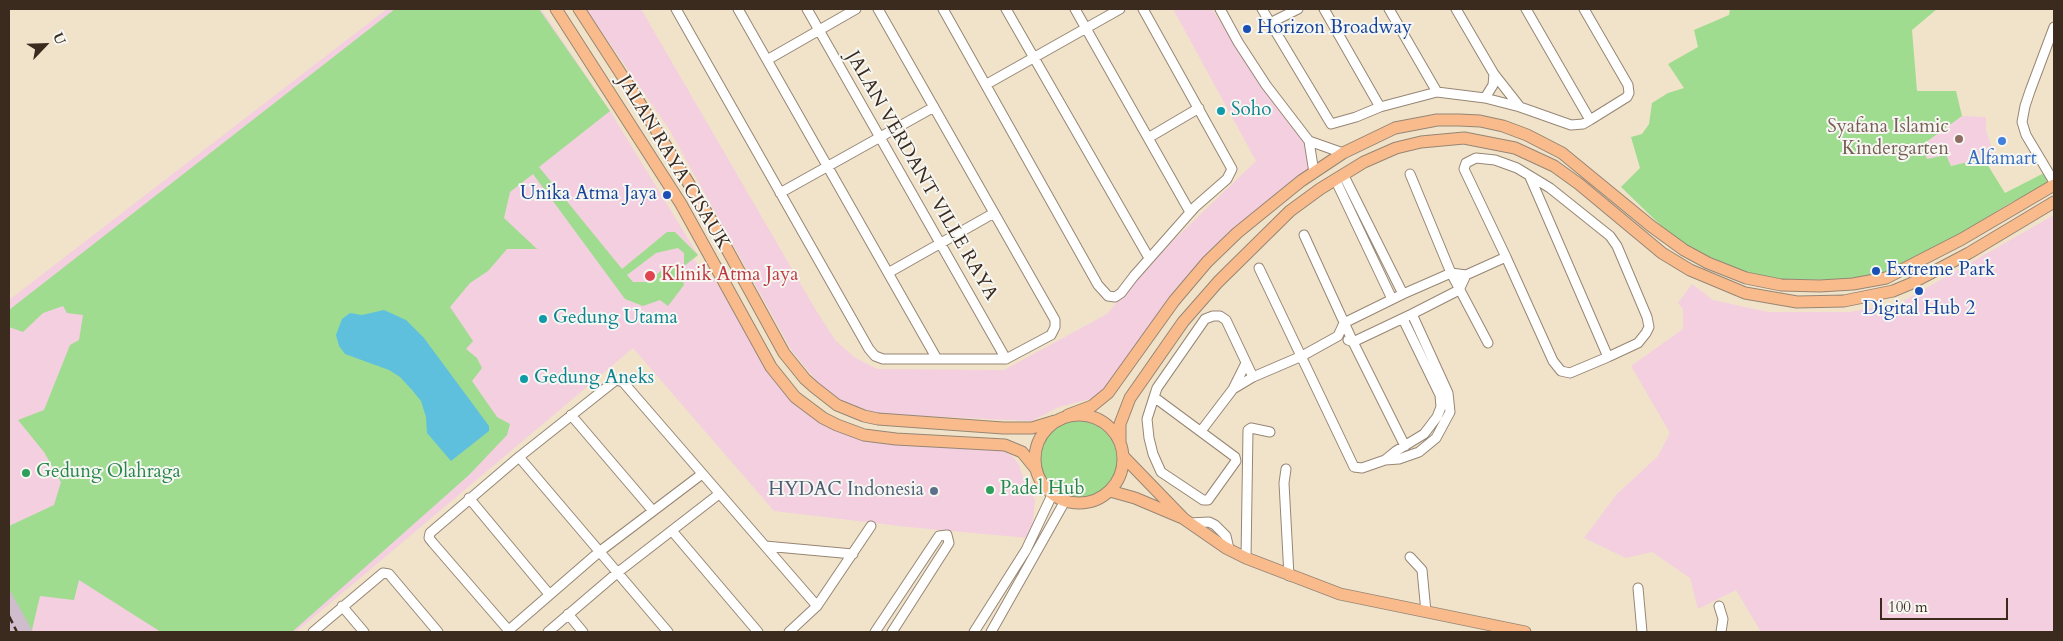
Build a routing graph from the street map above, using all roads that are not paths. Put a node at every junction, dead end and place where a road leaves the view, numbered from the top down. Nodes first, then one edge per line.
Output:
1 (556, 9) edge
2 (579, 9) edge
3 (676, 9) edge
4 (738, 9) edge
5 (807, 9) edge
6 (856, 9) edge
7 (878, 9) edge
8 (943, 9) edge
9 (1006, 9) edge
10 (1075, 9) edge
11 (1120, 9) edge
12 (1143, 9) edge
13 (1220, 9) edge
14 (1262, 9) edge
15 (1298, 9) edge
16 (1324, 9) edge
17 (1389, 9) edge
18 (1456, 9) edge
19 (1526, 9) edge
20 (1584, 9) edge
21 (1270, 23) junction
22 (2054, 27) edge
23 (1087, 29) junction
24 (819, 30) junction
25 (1034, 58) junction
26 (767, 60) junction
27 (1494, 74) junction
28 (987, 84) junction
29 (1437, 92) junction
30 (1486, 98) junction
31 (934, 107) junction
32 (1380, 107) junction
33 (1520, 107) junction
34 (1199, 108) junction
35 (1438, 120) junction
36 (1590, 120) junction
37 (880, 137) junction
38 (1148, 138) junction
39 (1440, 139) junction
40 (1309, 141) junction
41 (1343, 153) junction
42 (828, 166) junction
43 (1314, 173) junction
44 (1410, 174) dead end
45 (1530, 176) junction
46 (1339, 177) junction
47 (2054, 183) edge
48 (780, 193) junction
49 (1278, 198) junction
50 (1351, 200) junction
51 (2054, 202) edge
52 (1190, 212) junction
53 (1290, 212) junction
54 (994, 213) junction
55 (1304, 235) dead end
56 (1962, 239) junction
57 (941, 244) junction
58 (1969, 253) junction
59 (1506, 257) junction
60 (1149, 258) junction
61 (1260, 268) dead end
62 (888, 273) junction
63 (1450, 273) junction
64 (1466, 275) junction
65 (1459, 290) junction
66 (1403, 294) junction
67 (1392, 300) junction
68 (1412, 314) junction
69 (1403, 319) junction
70 (1344, 323) junction
71 (1338, 336) junction
72 (1353, 342) junction
73 (1488, 343) dead end
74 (1302, 356) junction
75 (1608, 357) junction
76 (937, 359) junction
77 (1006, 359) junction
78 (1246, 362) junction
79 (1253, 377) junction
80 (1234, 389) junction
81 (1444, 394) junction
82 (1154, 397) junction
83 (571, 415) junction
84 (1068, 415) junction
85 (1055, 421) junction
86 (1201, 431) junction
87 (1270, 432) dead end
88 (1120, 443) junction
89 (1405, 446) junction
90 (1123, 456) junction
91 (518, 457) junction
92 (1385, 460) junction
93 (1035, 468) junction
94 (1286, 469) dead end
95 (702, 474) junction
96 (1110, 491) junction
97 (719, 494) junction
98 (1052, 495) junction
99 (469, 498) junction
100 (1065, 502) junction
101 (653, 511) junction
102 (1187, 521) junction
103 (871, 526) dead end
104 (673, 532) junction
105 (765, 546) junction
106 (599, 552) junction
107 (853, 554) junction
108 (1410, 556) dead end
109 (1246, 558) junction
110 (617, 573) junction
111 (1289, 576) junction
112 (1638, 588) dead end
113 (550, 594) junction
114 (342, 606) junction
115 (817, 606) junction
116 (1719, 606) dead end
117 (1426, 612) junction
118 (568, 614) junction
119 (510, 631) edge
120 (313, 632) edge
121 (364, 632) edge
122 (438, 632) edge
123 (548, 632) edge
124 (583, 632) edge
125 (668, 632) edge
126 (758, 632) edge
127 (789, 632) edge
128 (875, 632) edge
129 (892, 632) edge
130 (974, 632) edge
131 (991, 632) edge
132 (1525, 632) edge
133 (1642, 632) edge
134 (1721, 632) edge

1 - 93 main road, JALAN RAYA CISAUK
2 - 85 main road, JALAN RAYA CISAUK
3 - 48 street
4 - 26 street
5 - 24 street, JALAN VERDANT VILLE RAYA
6 - 24 street
7 - 31 street
8 - 28 street
9 - 25 street
10 - 23 street
11 - 23 street
12 - 34 street
13 - 40 street
14 - 21 street
15 - 21 street
16 - 32 street
17 - 29 street
18 - 27 street
19 - 36 street
20 - 36 street
21 - 32 street
22 - 47 street
23 - 25 street
23 - 38 street
24 - 26 street
24 - 37 street, JALAN VERDANT VILLE RAYA
25 - 28 street
25 - 60 street
26 - 42 street
27 - 30 street
27 - 33 street
28 - 60 street
29 - 30 street
29 - 32 street
30 - 33 street
31 - 37 street
31 - 54 street
33 - 36 street
34 - 38 street
34 - 52 street
35 - 39 main road
35 - 41 main road
35 - 56 main road
37 - 42 street
37 - 57 street, JALAN VERDANT VILLE RAYA
38 - 52 street
39 - 46 main road
39 - 58 main road
40 - 41 street
40 - 43 street
41 - 43 main road
42 - 48 street
42 - 62 street
43 - 49 main road
44 - 63 street
45 - 59 street
45 - 75 street
45 - 75 street
46 - 50 street
46 - 53 main road
47 - 56 main road
48 - 76 street
49 - 53 main road
49 - 84 main road
50 - 66 street
50 - 67 street
51 - 58 main road
52 - 60 street
53 - 88 main road
54 - 57 street
54 - 77 street
55 - 70 street
56 - 58 main road
57 - 62 street
57 - 77 street, JALAN VERDANT VILLE RAYA
59 - 64 street
59 - 75 street
61 - 74 street
62 - 76 street
63 - 64 street
63 - 65 street
63 - 66 street
64 - 65 street
65 - 68 street
65 - 73 street
66 - 67 street
67 - 70 street
68 - 69 street
68 - 81 street
69 - 72 street
69 - 81 street
70 - 71 street
70 - 72 street
71 - 72 street
71 - 74 street
72 - 89 street
74 - 79 street
74 - 92 street
76 - 77 street
78 - 79 street
78 - 80 street
78 - 82 street
79 - 80 street
80 - 86 street
81 - 89 street
81 - 92 street
82 - 86 street
82 - 86 street
83 - 91 street
83 - 95 street
83 - 101 street
84 - 85 main road
84 - 88 main road
85 - 93 main road
87 - 109 street
88 - 90 main road
89 - 92 street
90 - 96 main road
90 - 102 main road
91 - 99 street
91 - 106 street
93 - 98 main road
94 - 111 street
95 - 97 street
95 - 101 street
96 - 100 main road
96 - 102 main road
97 - 104 street
97 - 105 street
98 - 100 main road
98 - 130 street
99 - 113 street
99 - 119 street
100 - 131 street
101 - 106 street
102 - 109 main road
103 - 107 street
104 - 110 street
104 - 126 street
105 - 107 street
105 - 115 street
106 - 110 street
106 - 113 street
107 - 115 street
108 - 117 street
109 - 111 main road
110 - 118 street
110 - 125 street
111 - 117 main road
112 - 133 street
113 - 119 street
114 - 120 street
114 - 121 street
114 - 122 street
115 - 127 street
116 - 134 street
117 - 132 main road
118 - 123 street
118 - 124 street
128 - 129 street

